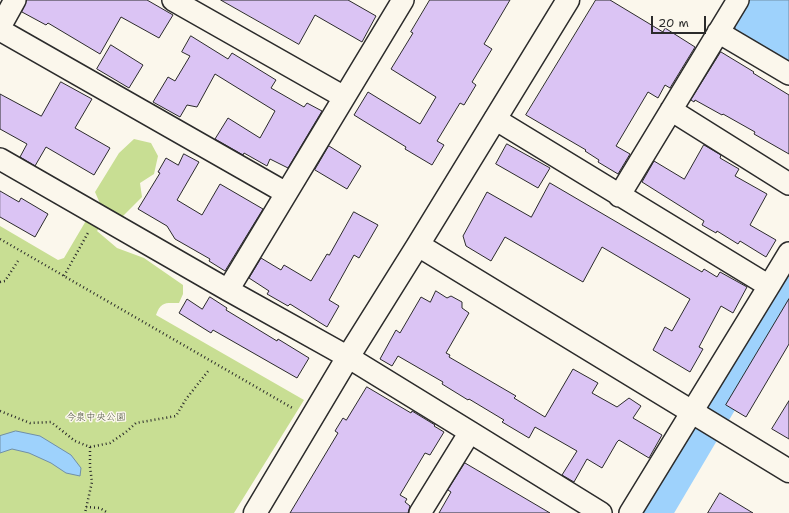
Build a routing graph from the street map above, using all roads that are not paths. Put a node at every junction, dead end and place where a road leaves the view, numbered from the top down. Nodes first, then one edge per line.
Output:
1 (15, 0) edge
2 (173, 0) edge
3 (568, 0) edge
4 (738, 0) edge
5 (401, 1) edge
6 (0, 29) edge
7 (718, 32) junction
8 (789, 74) edge
9 (344, 97) junction
10 (671, 110) junction
11 (495, 119) junction
12 (0, 159) edge
13 (789, 184) edge
14 (286, 193) junction
15 (619, 196) junction
16 (418, 246) junction
17 (789, 253) edge
18 (769, 286) junction
19 (228, 290) junction
20 (348, 357) junction
21 (692, 412) junction
22 (470, 432) junction
23 (789, 471) edge
24 (255, 513) edge
25 (420, 513) edge
26 (601, 513) edge
27 (630, 513) edge

1 - 6 street
2 - 9 street
3 - 11 street
4 - 7 street
5 - 9 street
6 - 14 street
7 - 8 street
7 - 10 street
9 - 14 street
10 - 13 street
10 - 15 street
11 - 15 street
11 - 16 street
12 - 19 street
14 - 19 street
15 - 18 street
16 - 20 street
16 - 21 street
17 - 18 street
18 - 21 street
19 - 20 street
20 - 22 street
20 - 24 street
21 - 23 street
21 - 27 street
22 - 25 street
22 - 26 street

